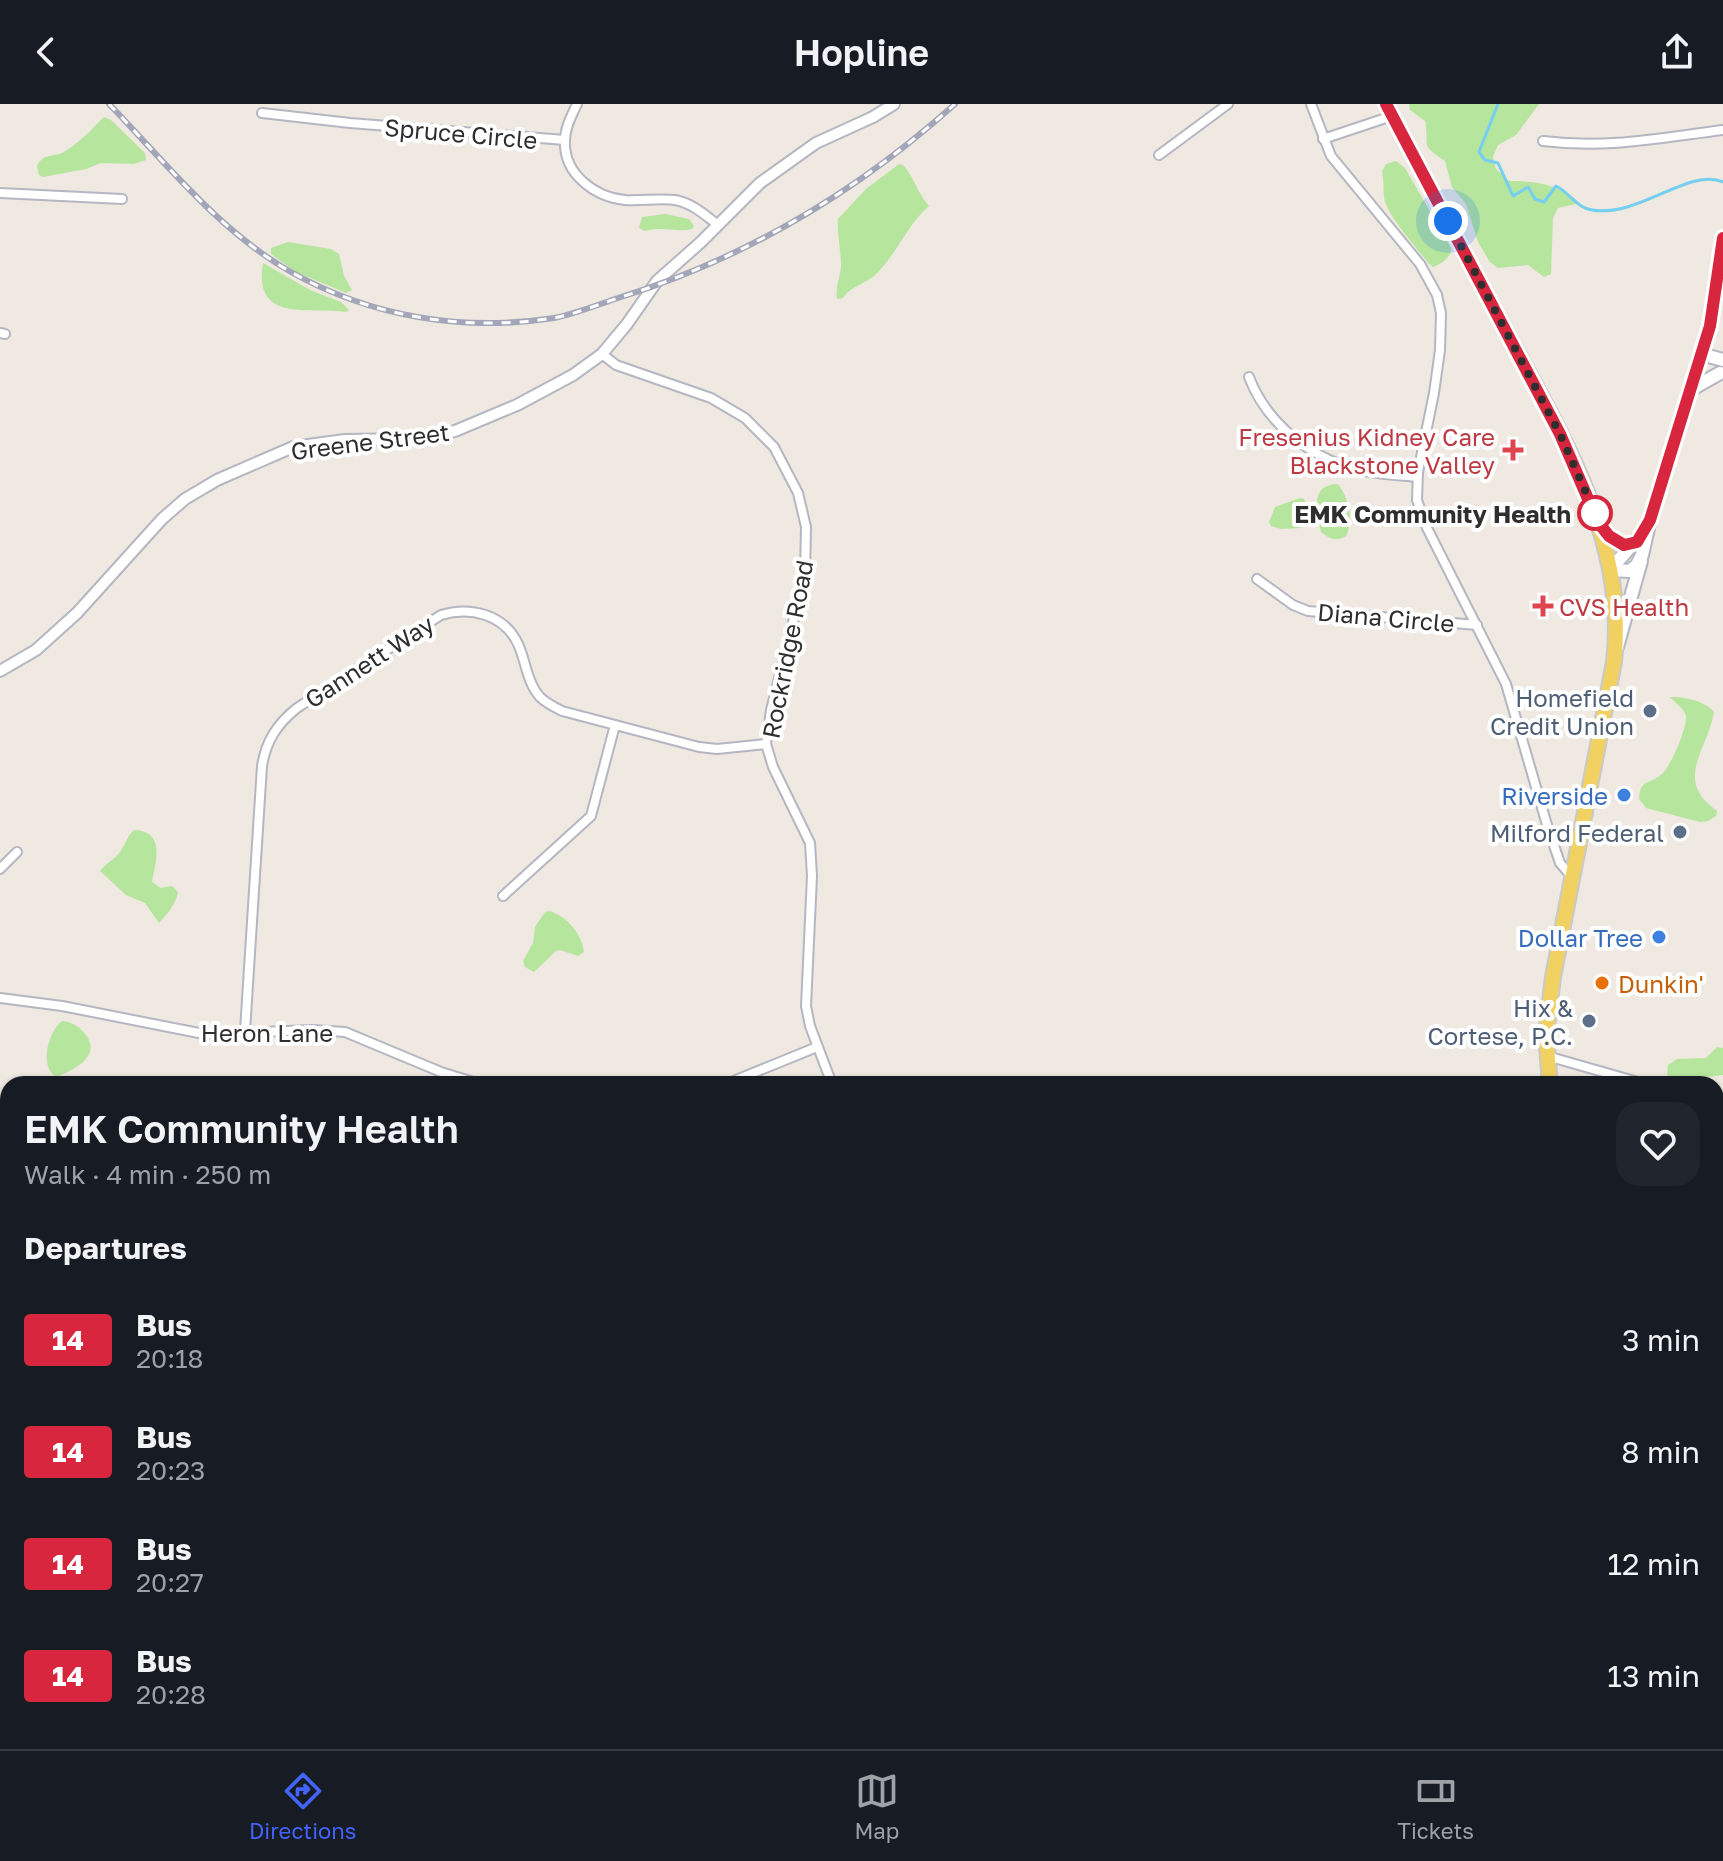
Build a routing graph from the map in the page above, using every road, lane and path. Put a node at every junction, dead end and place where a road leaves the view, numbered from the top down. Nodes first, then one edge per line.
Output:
1 (577, 104) edge
2 (894, 104) edge
3 (1228, 104) edge
4 (1311, 104) edge
5 (1389, 110) edge
6 (262, 113) dead end
7 (1723, 130) edge
8 (1323, 139) junction
9 (565, 140) junction
10 (1543, 141) dead end
11 (1159, 155) dead end
12 (0, 193) edge
13 (122, 199) dead end
14 (718, 225) junction
15 (1723, 238) edge
16 (602, 354) junction
17 (1701, 354) junction
18 (1722, 368) edge
19 (1696, 369) junction
20 (1249, 377) dead end
21 (1690, 390) junction
22 (1417, 477) junction
23 (1650, 520) junction
24 (1598, 522) junction
25 (1637, 542) junction
26 (1642, 555) junction
27 (1610, 570) junction
28 (1257, 579) dead end
29 (1477, 625) junction
30 (1616, 650) junction
31 (0, 671) edge
32 (615, 725) junction
33 (766, 744) junction
34 (17, 852) dead end
35 (0, 869) edge
36 (1572, 877) junction
37 (503, 896) dead end
38 (0, 998) edge
39 (245, 1031) junction
40 (817, 1047) junction
41 (1546, 1056) junction
42 (454, 1076) edge
43 (746, 1076) edge
44 (829, 1076) edge
45 (1549, 1076) edge
46 (1617, 1076) edge

1 - 9 street
2 - 14 street, Greene Street
3 - 11 street
4 - 8 street
5 - 8 street
5 - 24 main road
6 - 9 street, Spruce Circle
7 - 10 street
8 - 22 street
9 - 14 street
12 - 13 street
14 - 16 street, Greene Street
15 - 17 main road
16 - 31 street, Greene Street
16 - 33 street, Rockridge Road
17 - 18 main road
17 - 19 main road
18 - 19 main road
18 - 21 main road
19 - 21 main road
20 - 22 street
21 - 23 main road
22 - 29 street
23 - 25 main road
23 - 26 main road
24 - 25 main road
24 - 27 main road
25 - 27 main road
26 - 27 main road
26 - 30 main road
27 - 30 main road
28 - 29 street, Diana Circle
29 - 36 street
30 - 36 main road
32 - 33 street, Gannett Way
32 - 37 street
32 - 39 street, Gannett Way
33 - 40 street, Rockridge Road
34 - 35 street
36 - 41 main road
38 - 39 street, Heron Lane
39 - 42 street, Heron Lane
40 - 43 street
40 - 44 street, Rockridge Road
41 - 45 main road
41 - 46 street

